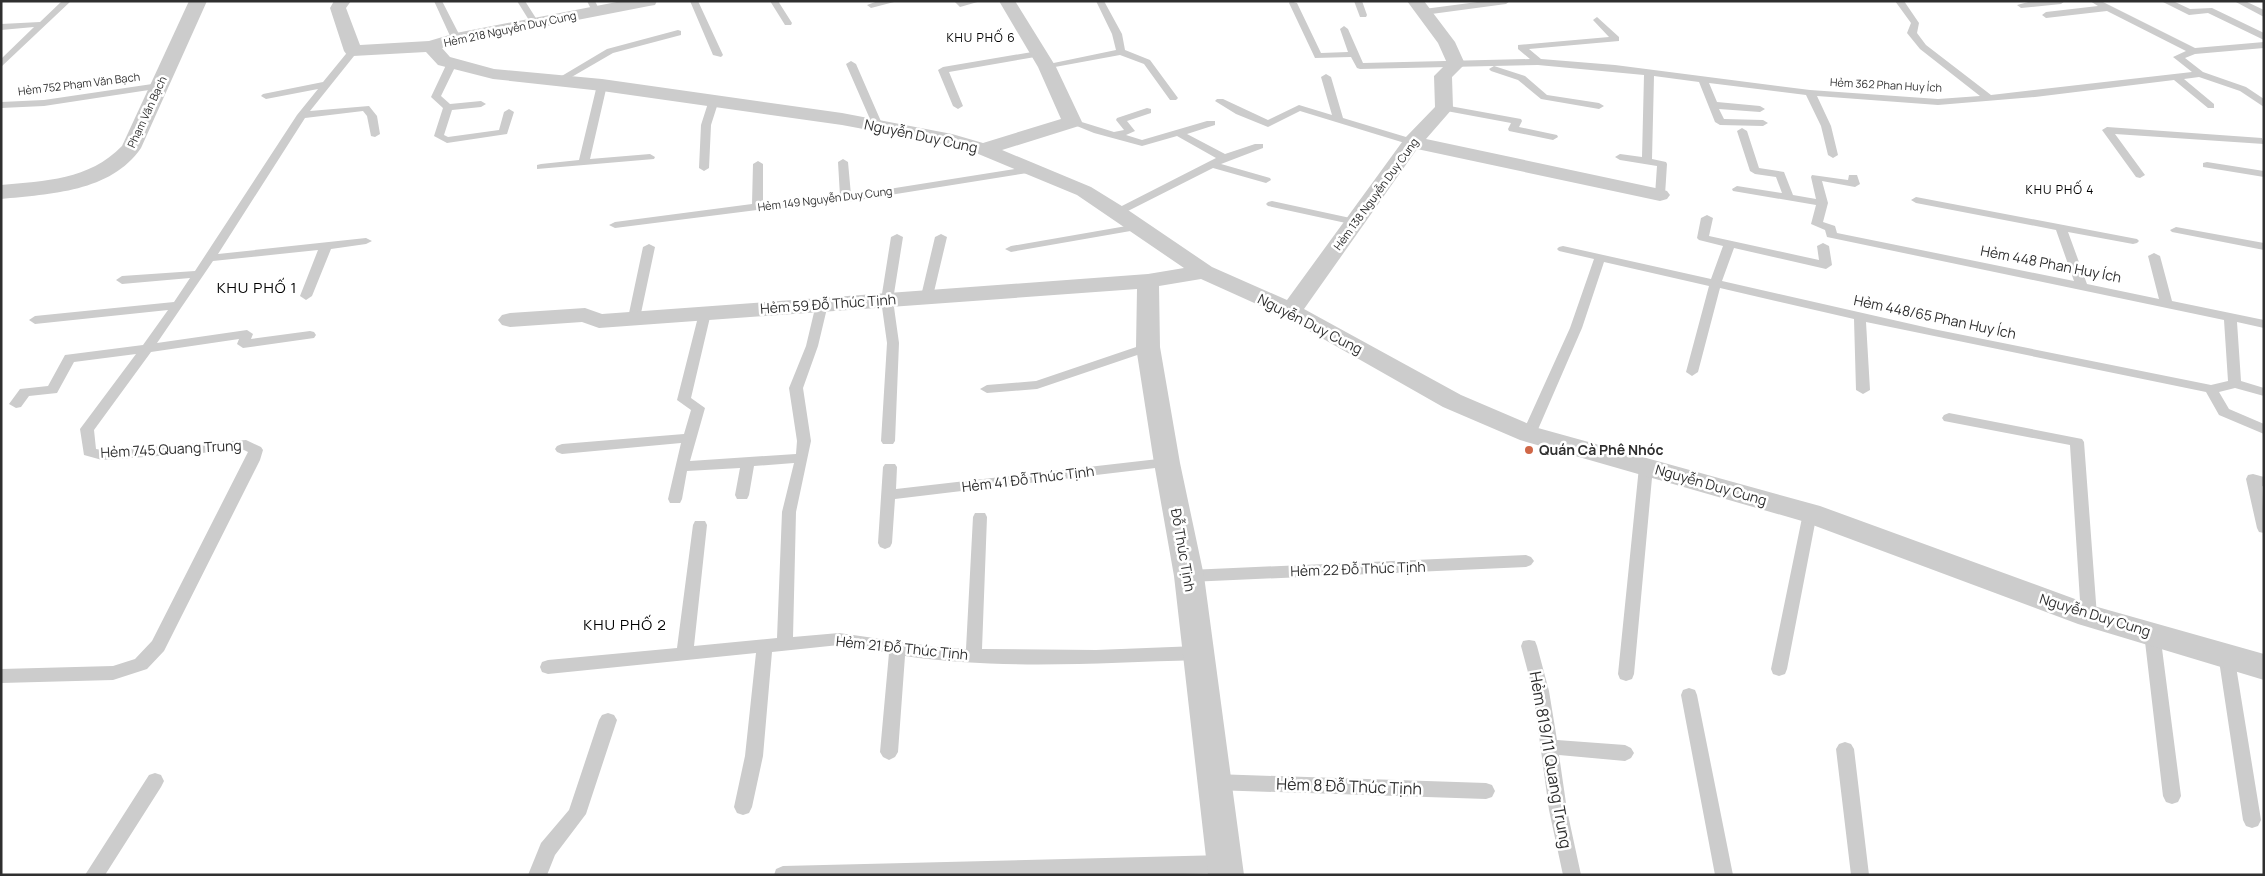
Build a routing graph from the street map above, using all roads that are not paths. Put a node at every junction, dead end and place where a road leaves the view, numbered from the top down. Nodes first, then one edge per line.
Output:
1 (67, 1) edge
2 (198, 1) edge
3 (343, 1) edge
4 (438, 1) edge
5 (521, 1) edge
6 (649, 1) edge
7 (694, 1) edge
8 (774, 1) edge
9 (894, 1) edge
10 (958, 1) edge
11 (977, 1) edge
12 (1007, 1) edge
13 (1100, 1) edge
14 (1358, 1) edge
15 (1506, 1) edge
16 (1899, 1) edge
17 (2061, 1) edge
18 (2094, 1) edge
19 (2165, 1) edge
20 (2238, 1) edge
21 (1293, 3) dead end
22 (871, 5) dead end
23 (2021, 5) dead end
24 (593, 6) edge
25 (1420, 7) edge
26 (2108, 8) junction
27 (2046, 14) dead end
28 (2264, 14) edge
29 (1363, 15) dead end
30 (1597, 20) dead end
31 (535, 23) junction
32 (788, 23) dead end
33 (44, 24) junction
34 (1, 27) edge
35 (1344, 29) dead end
36 (678, 33) dead end
37 (2264, 37) edge
38 (456, 38) junction
39 (2264, 45) edge
40 (432, 46) junction
41 (353, 51) junction
42 (2194, 51) junction
43 (1121, 52) junction
44 (1354, 54) junction
45 (718, 55) dead end
46 (1043, 61) junction
47 (1538, 62) junction
48 (452, 63) junction
49 (1, 64) edge
50 (851, 64) dead end
51 (1456, 64) junction
52 (1649, 73) junction
53 (2200, 74) junction
54 (1326, 77) dead end
55 (2178, 78) junction
56 (560, 80) junction
57 (1703, 80) junction
58 (328, 84) junction
59 (602, 85) junction
60 (159, 86) junction
61 (1810, 93) junction
62 (266, 96) dead end
63 (1988, 97) junction
64 (1173, 98) dead end
65 (714, 100) junction
66 (1220, 100) dead end
67 (481, 104) dead end
68 (2264, 104) edge
69 (1, 105) edge
70 (1713, 105) junction
71 (958, 106) dead end
72 (1599, 106) dead end
73 (2212, 106) dead end
74 (448, 107) junction
75 (1444, 108) junction
76 (1760, 108) dead end
77 (1147, 111) dead end
78 (509, 112) dead end
79 (302, 115) junction
80 (1339, 120) junction
81 (1072, 122) junction
82 (1211, 123) dead end
83 (1762, 123) dead end
84 (878, 126) junction
85 (1742, 131) dead end
86 (1178, 133) junction
87 (374, 134) dead end
88 (1116, 135) junction
89 (1553, 137) dead end
90 (1412, 142) junction
91 (2263, 142) edge
92 (1259, 146) dead end
93 (982, 149) junction
94 (1833, 154) dead end
95 (1620, 157) dead end
96 (650, 158) dead end
97 (843, 162) dead end
98 (1220, 162) junction
99 (1647, 162) junction
100 (584, 163) junction
101 (758, 164) dead end
102 (2207, 165) dead end
103 (541, 167) dead end
104 (704, 168) dead end
105 (1034, 169) junction
106 (2264, 174) edge
107 (2140, 175) dead end
108 (1853, 177) dead end
109 (1266, 180) dead end
110 (1737, 189) dead end
111 (1, 192) edge
112 (1660, 195) joint
113 (846, 198) junction
114 (1789, 198) junction
115 (1916, 200) dead end
116 (1822, 203) junction
117 (1272, 204) dead end
118 (756, 207) junction
119 (1118, 212) junction
120 (1707, 218) dead end
121 (1355, 222) junction
122 (615, 225) dead end
123 (1138, 227) junction
124 (2061, 228) junction
125 (2176, 230) dead end
126 (896, 237) dead end
127 (941, 237) dead end
128 (366, 241) dead end
129 (2133, 241) dead end
130 (1730, 243) junction
131 (326, 246) junction
132 (1823, 246) dead end
133 (649, 247) dead end
134 (2264, 247) edge
135 (1011, 249) dead end
136 (1563, 249) dead end
137 (2154, 256) dead end
138 (209, 258) junction
139 (1600, 258) junction
140 (1204, 272) junction
141 (200, 274) junction
142 (122, 280) dead end
143 (1148, 282) junction
144 (1715, 284) junction
145 (2081, 285) junction
146 (306, 296) dead end
147 (927, 296) junction
148 (888, 300) junction
149 (2166, 303) junction
150 (822, 304) junction
151 (177, 305) junction
152 (1291, 311) junction
153 (705, 313) junction
154 (2230, 316) junction
155 (1860, 317) junction
156 (634, 318) junction
157 (35, 320) dead end
158 (510, 320) dead end
159 (2264, 324) edge
160 (310, 335) dead end
161 (1148, 347) junction
162 (147, 349) junction
163 (1692, 372) dead end
164 (2235, 384) junction
165 (987, 388) dead end
166 (1864, 390) dead end
167 (2211, 390) junction
168 (2264, 392) edge
169 (16, 404) dead end
170 (1949, 418) dead end
171 (2264, 429) edge
172 (1529, 434) junction
173 (689, 438) junction
174 (888, 441) dead end
175 (562, 449) dead end
176 (802, 458) junction
177 (748, 462) junction
178 (1167, 463) junction
179 (681, 467) junction
180 (890, 467) dead end
181 (1646, 467) junction
182 (2264, 482) edge
183 (742, 495) dead end
184 (888, 495) junction
185 (675, 499) dead end
186 (1810, 514) junction
187 (980, 517) dead end
188 (700, 525) dead end
189 (2264, 528) edge
190 (885, 543) dead end
191 (1526, 561) dead end
192 (1189, 576) junction
193 (2089, 616) junction
194 (2152, 633) junction
195 (785, 643) junction
196 (765, 645) junction
197 (1529, 646) dead end
198 (898, 648) junction
199 (685, 653) junction
200 (1197, 654) junction
201 (2226, 654) junction
202 (974, 656) junction
203 (548, 667) dead end
204 (2264, 667) edge
205 (1779, 669) dead end
206 (1626, 674) dead end
207 (1, 676) edge
208 (1689, 694) dead end
209 (608, 720) dead end
210 (1550, 748) junction
211 (1845, 749) dead end
212 (889, 752) dead end
213 (1625, 753) dead end
214 (155, 782) dead end
215 (1213, 782) junction
216 (1486, 791) dead end
217 (2172, 796) dead end
218 (743, 807) dead end
219 (2252, 820) dead end
220 (1226, 869) edge
221 (94, 875) edge
222 (538, 875) edge
223 (783, 875) edge
224 (1572, 875) edge
225 (1724, 875) edge
226 (1860, 875) edge

1 - 33 lane
2 - 60 street, Phạm Văn Bạch
3 - 41 street
4 - 38 lane
5 - 31 lane
6 - 24 street, Hẻm 218 Nguyễn Duy Cung
7 - 45 lane
8 - 32 lane
9 - 22 lane
10 - 11 lane
12 - 46 street
13 - 43 lane
14 - 29 lane
15 - 25 lane
16 - 63 lane
17 - 23 lane
18 - 26 lane
19 - 37 lane
20 - 28 lane
21 - 44 lane
24 - 31 street, Hẻm 218 Nguyễn Duy Cung
25 - 51 street
26 - 27 lane
26 - 42 lane
30 - 47 lane
31 - 38 street, Hẻm 218 Nguyễn Duy Cung
33 - 34 lane
33 - 49 lane
35 - 44 lane
36 - 56 lane
38 - 40 street, Hẻm 218 Nguyễn Duy Cung
39 - 42 lane
40 - 41 street
40 - 48 street, Nguyễn Duy Cung
41 - 58 lane, Hẻm 745 Quang Trung
42 - 53 lane
43 - 46 lane
43 - 64 lane
44 - 51 lane
46 - 71 lane
46 - 81 street
47 - 51 lane, Hẻm 362 Phan Huy Ích
47 - 52 lane, Hẻm 362 Phan Huy Ích
48 - 56 street, Nguyễn Duy Cung
48 - 74 lane
50 - 84 lane
51 - 72 lane
51 - 75 street
52 - 57 lane, Hẻm 362 Phan Huy Ích
52 - 99 lane
53 - 55 lane, Hẻm 362 Phan Huy Ích
53 - 68 lane
54 - 80 lane
55 - 63 lane, Hẻm 362 Phan Huy Ích
55 - 73 lane
56 - 59 street, Nguyễn Duy Cung
57 - 61 lane, Hẻm 362 Phan Huy Ích
57 - 70 lane
58 - 62 lane
58 - 79 lane, Hẻm 745 Quang Trung
59 - 65 street, Nguyễn Duy Cung
59 - 100 lane
60 - 69 lane, Hẻm 752 Phạm Văn Bạch
60 - 111 street, Phạm Văn Bạch
61 - 63 lane, Hẻm 362 Phan Huy Ích
61 - 94 lane
65 - 84 street, Nguyễn Duy Cung
65 - 104 lane
66 - 80 lane
67 - 74 lane
70 - 76 lane
70 - 83 lane
74 - 78 lane
75 - 89 lane
75 - 90 street, Hẻm 138 Nguyễn Duy Cung
77 - 88 lane
79 - 87 lane
79 - 138 lane, Hẻm 745 Quang Trung
80 - 90 lane
81 - 88 lane
81 - 93 street
82 - 86 lane
84 - 93 street, Nguyễn Duy Cung
85 - 114 lane
86 - 88 lane
86 - 98 lane
90 - 112 street
90 - 121 street, Hẻm 138 Nguyễn Duy Cung
91 - 107 lane
92 - 98 lane
93 - 105 street, Nguyễn Duy Cung
95 - 99 lane
96 - 100 lane
97 - 113 lane
98 - 109 lane
98 - 119 lane
99 - 112 lane
100 - 103 lane
101 - 118 lane
102 - 106 lane
105 - 113 lane, Hẻm 149 Nguyễn Duy Cung
105 - 119 street, Nguyễn Duy Cung
108 - 116 lane
110 - 114 lane
113 - 118 lane, Hẻm 149 Nguyễn Duy Cung
114 - 116 lane
115 - 124 lane
116 - 145 lane, Hẻm 448 Phan Huy Ích
117 - 121 lane
118 - 122 lane, Hẻm 149 Nguyễn Duy Cung
119 - 123 street, Nguyễn Duy Cung
120 - 130 lane
121 - 152 street, Hẻm 138 Nguyễn Duy Cung
123 - 135 lane
123 - 140 street, Nguyễn Duy Cung
124 - 129 lane
124 - 145 lane
125 - 134 lane
126 - 148 lane
127 - 147 lane
128 - 131 lane
130 - 132 lane
130 - 144 lane
131 - 138 lane
131 - 146 lane
133 - 156 lane
136 - 139 lane, Hẻm 448/65 Phan Huy Ích
137 - 149 lane
138 - 141 lane, Hẻm 745 Quang Trung
139 - 144 lane, Hẻm 448/65 Phan Huy Ích
139 - 172 lane
140 - 143 street
140 - 152 street, Nguyễn Duy Cung
141 - 142 lane
141 - 151 lane, Hẻm 745 Quang Trung
143 - 147 street, Hẻm 59 Đỗ Thúc Tịnh
143 - 161 street, Đỗ Thúc Tịnh
144 - 155 lane, Hẻm 448/65 Phan Huy Ích
144 - 163 lane
145 - 149 lane, Hẻm 448 Phan Huy Ích
147 - 148 street, Hẻm 59 Đỗ Thúc Tịnh
148 - 150 street, Hẻm 59 Đỗ Thúc Tịnh
148 - 174 lane
149 - 154 lane, Hẻm 448 Phan Huy Ích
150 - 153 street, Hẻm 59 Đỗ Thúc Tịnh
150 - 176 lane
151 - 157 lane
151 - 162 lane, Hẻm 745 Quang Trung
152 - 172 street, Nguyễn Duy Cung
153 - 156 street, Hẻm 59 Đỗ Thúc Tịnh
153 - 173 lane
154 - 159 lane, Hẻm 448 Phan Huy Ích
154 - 164 lane
155 - 166 lane
155 - 167 lane, Hẻm 448/65 Phan Huy Ích
156 - 158 street, Hẻm 59 Đỗ Thúc Tịnh
160 - 162 lane
161 - 165 lane
161 - 178 street, Đỗ Thúc Tịnh
162 - 169 lane
162 - 207 lane, Hẻm 745 Quang Trung
164 - 167 lane, Hẻm 448/65 Phan Huy Ích
164 - 168 lane
167 - 171 lane
170 - 193 lane
172 - 181 street, Nguyễn Duy Cung
173 - 175 lane
173 - 179 lane
176 - 177 lane
176 - 195 lane
177 - 179 lane
177 - 183 lane
178 - 184 lane, Hẻm 41 Đỗ Thúc Tịnh
178 - 192 street, Đỗ Thúc Tịnh
179 - 185 lane
180 - 184 lane
181 - 186 street, Nguyễn Duy Cung
181 - 206 lane
182 - 189 lane
184 - 190 lane
186 - 193 street, Nguyễn Duy Cung
186 - 205 lane
187 - 202 lane
188 - 199 lane
191 - 192 lane, Hẻm 22 Đỗ Thúc Tịnh
192 - 200 street, Đỗ Thúc Tịnh
193 - 194 street, Nguyễn Duy Cung
194 - 201 street, Nguyễn Duy Cung
194 - 217 lane
195 - 196 lane, Hẻm 21 Đỗ Thúc Tịnh
195 - 198 lane, Hẻm 21 Đỗ Thúc Tịnh
196 - 199 lane, Hẻm 21 Đỗ Thúc Tịnh
196 - 218 lane
197 - 210 lane, Hẻm 819/11 Quang Trung
198 - 202 lane, Hẻm 21 Đỗ Thúc Tịnh
198 - 212 lane
199 - 203 lane, Hẻm 21 Đỗ Thúc Tịnh
200 - 202 lane, Hẻm 21 Đỗ Thúc Tịnh
200 - 215 street, Đỗ Thúc Tịnh
201 - 204 street, Nguyễn Duy Cung
201 - 219 lane
208 - 225 lane
209 - 222 lane
210 - 213 lane
210 - 224 lane, Hẻm 819/11 Quang Trung
211 - 226 lane
214 - 221 lane
215 - 216 lane, Hẻm 8 Đỗ Thúc Tịnh
215 - 220 street, Đỗ Thúc Tịnh
220 - 223 lane

